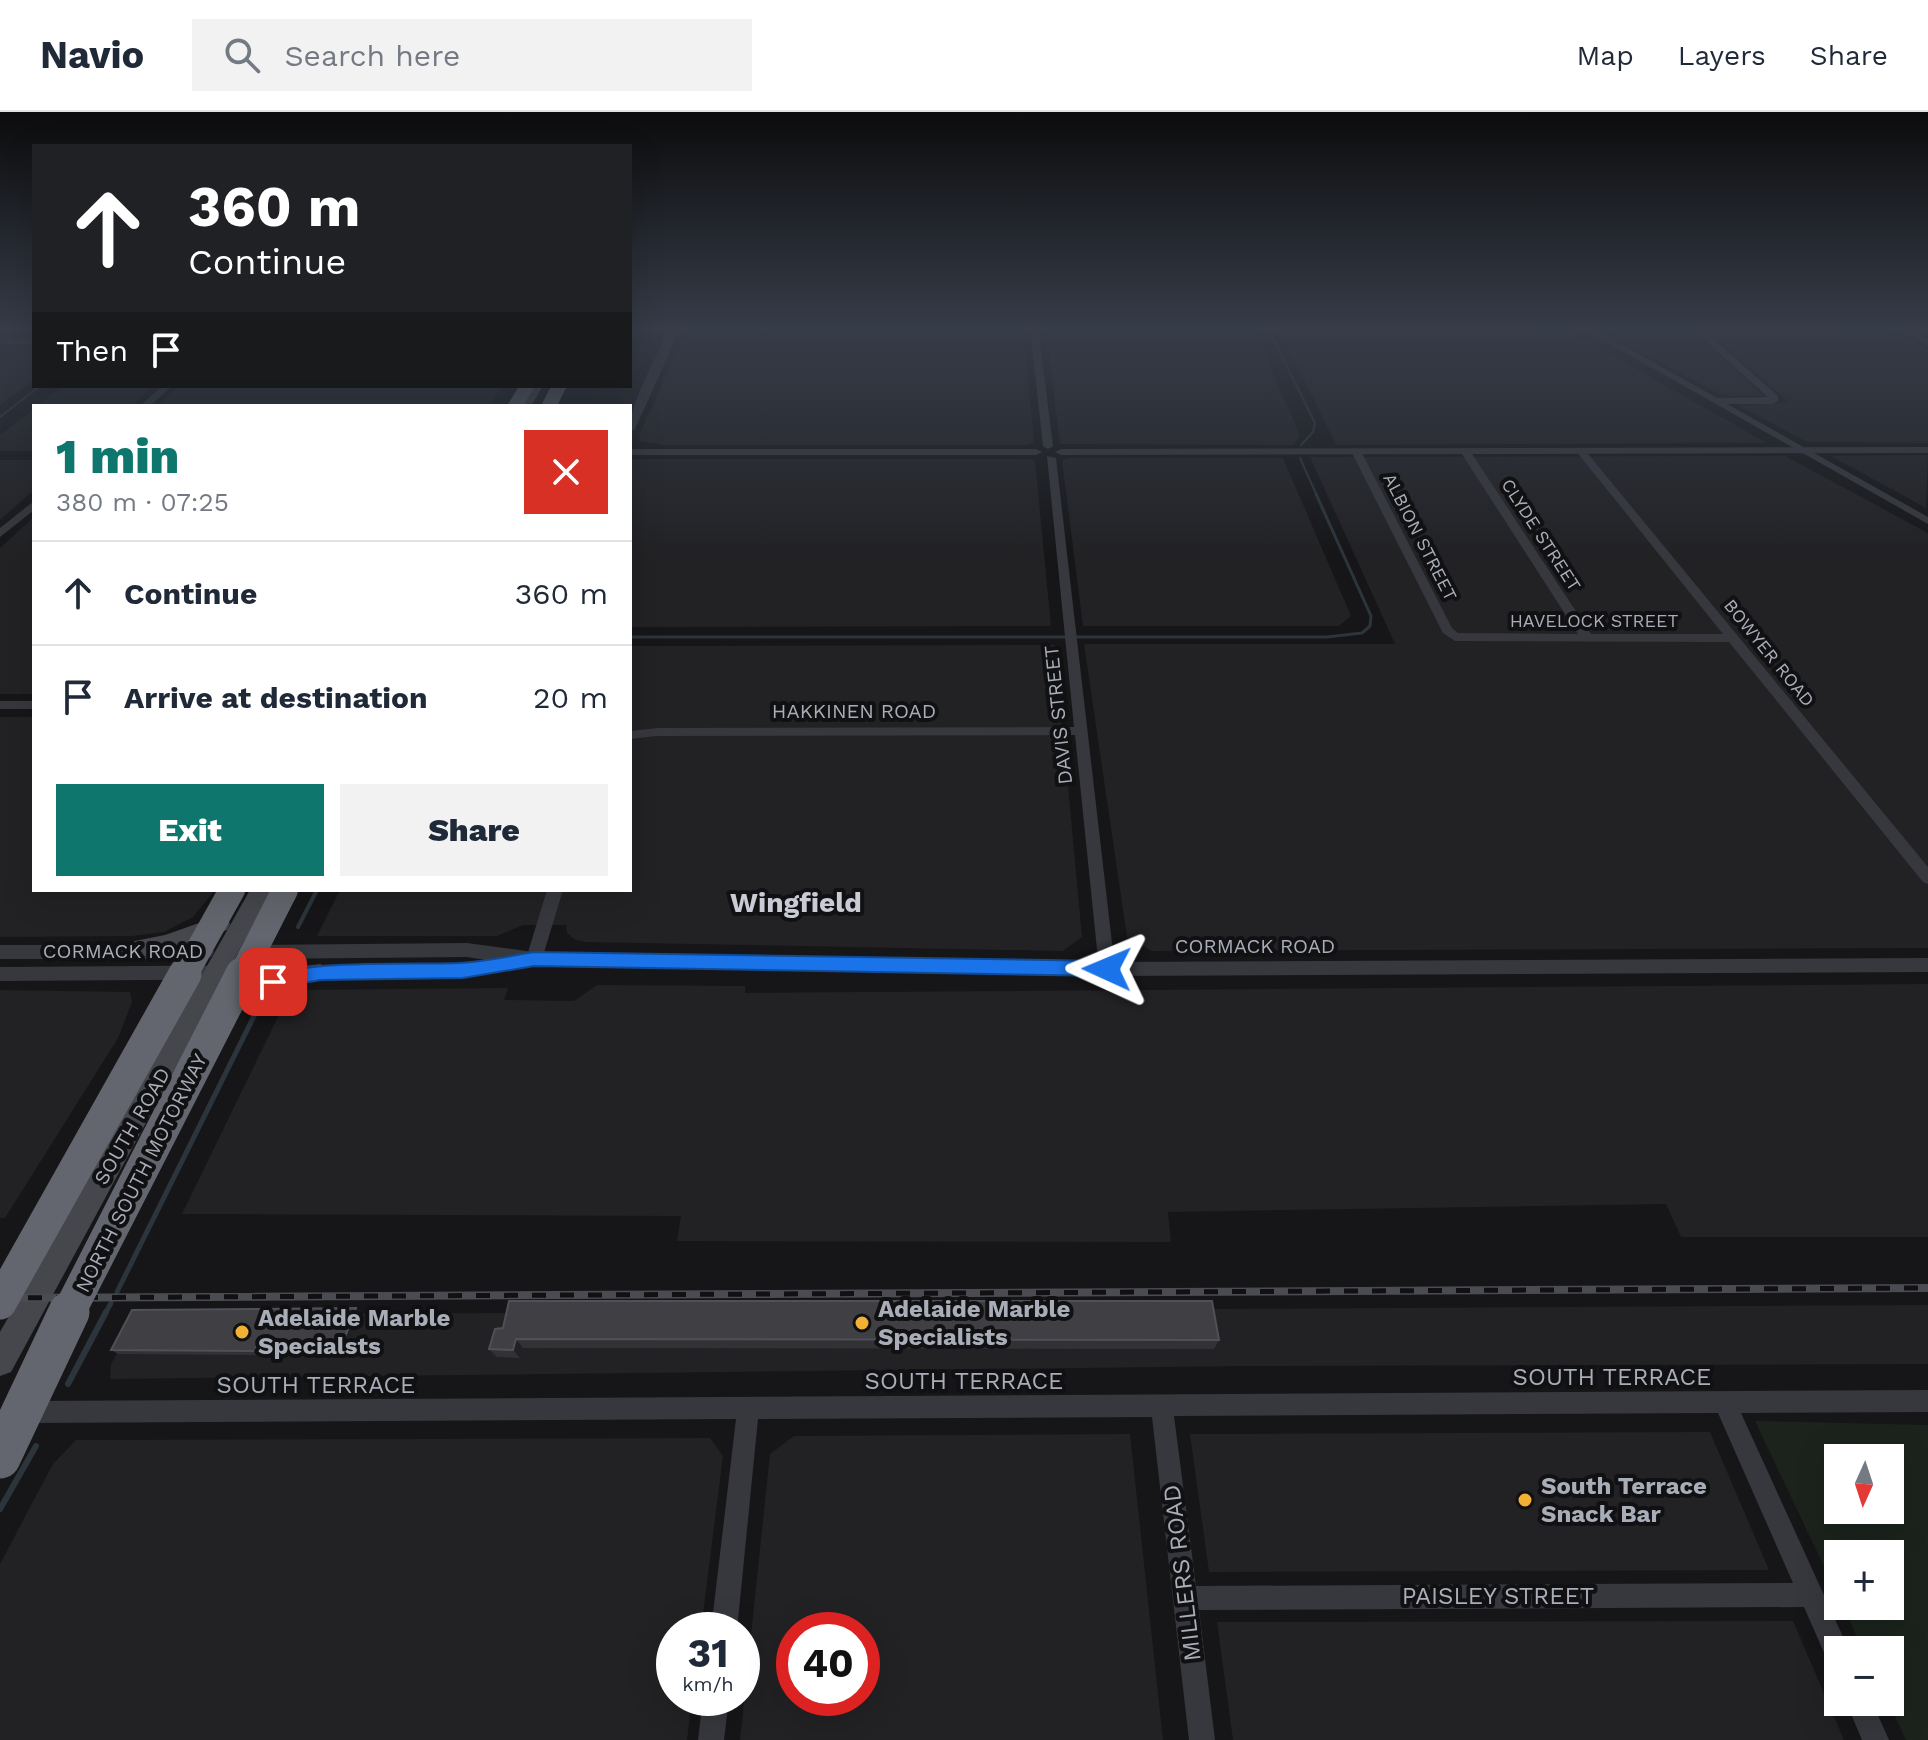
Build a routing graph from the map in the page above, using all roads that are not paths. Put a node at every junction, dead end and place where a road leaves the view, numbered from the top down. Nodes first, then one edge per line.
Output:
1 (642, 403) edge
2 (1046, 403) edge
3 (1717, 403) edge
4 (632, 425) edge
5 (1928, 450) edge
6 (1356, 451) junction
7 (1465, 451) junction
8 (1581, 451) junction
9 (1802, 451) junction
10 (632, 452) edge
11 (1053, 452) junction
12 (32, 506) edge
13 (1910, 511) junction
14 (1928, 511) edge
15 (1928, 521) edge
16 (0, 534) edge
17 (1455, 637) joint
18 (1734, 638) junction
19 (1588, 639) junction
20 (0, 705) edge
21 (32, 705) edge
22 (1079, 731) junction
23 (632, 735) edge
24 (1928, 878) edge
25 (284, 892) edge
26 (554, 892) edge
27 (248, 897) edge
28 (117, 952) junction
29 (1, 954) edge
30 (534, 959) junction
31 (223, 962) junction
32 (1928, 965) edge
33 (1107, 969) junction
34 (320, 973) junction
35 (0, 974) edge
36 (196, 1012) junction
37 (0, 1303) edge
38 (0, 1361) edge
39 (1928, 1401) edge
40 (1724, 1402) junction
41 (1162, 1406) junction
42 (748, 1408) junction
43 (0, 1412) edge
44 (0, 1458) edge
45 (1811, 1595) junction
46 (1185, 1598) junction
47 (726, 1612) edge
48 (1829, 1636) edge
49 (714, 1716) edge
50 (1865, 1716) edge
51 (711, 1740) edge
52 (1202, 1740) edge
53 (1876, 1740) edge

1 - 4 street
2 - 11 street, DAVIS STREET
3 - 9 street
5 - 9 street
6 - 7 street
6 - 11 street
6 - 17 street, ALBION STREET
7 - 8 street
7 - 19 street, CLYDE STREET
8 - 9 street
8 - 18 street, BOWYER ROAD
9 - 13 street
10 - 11 street
11 - 22 street, DAVIS STREET
12 - 16 street
13 - 14 street
13 - 15 street
17 - 19 street, HAVELOCK STREET
18 - 19 street, HAVELOCK STREET
18 - 24 street, BOWYER ROAD
20 - 21 street
22 - 23 street, HAKKINEN ROAD
22 - 33 street, DAVIS STREET
25 - 44 highway, NORTH SOUTH MOTORWAY, bridge
26 - 30 street
27 - 28 main road
27 - 31 main road, SOUTH ROAD
27 - 37 highway, bridge
28 - 29 street, CORMACK ROAD
28 - 31 street, CORMACK ROAD
30 - 31 street, CORMACK ROAD
30 - 33 street, CORMACK ROAD
30 - 34 street, CORMACK ROAD
31 - 34 street, CORMACK ROAD
31 - 35 street, CORMACK ROAD
31 - 36 main road, SOUTH ROAD
32 - 33 street, CORMACK ROAD
34 - 36 main road
36 - 38 main road, SOUTH ROAD
39 - 40 street, SOUTH TERRACE
40 - 41 street, SOUTH TERRACE
40 - 45 street
41 - 42 street, SOUTH TERRACE
41 - 46 street, MILLERS ROAD
42 - 43 street, SOUTH TERRACE
42 - 47 street
45 - 46 street, PAISLEY STREET
45 - 48 street
46 - 52 street, MILLERS ROAD
49 - 51 street
50 - 53 street

